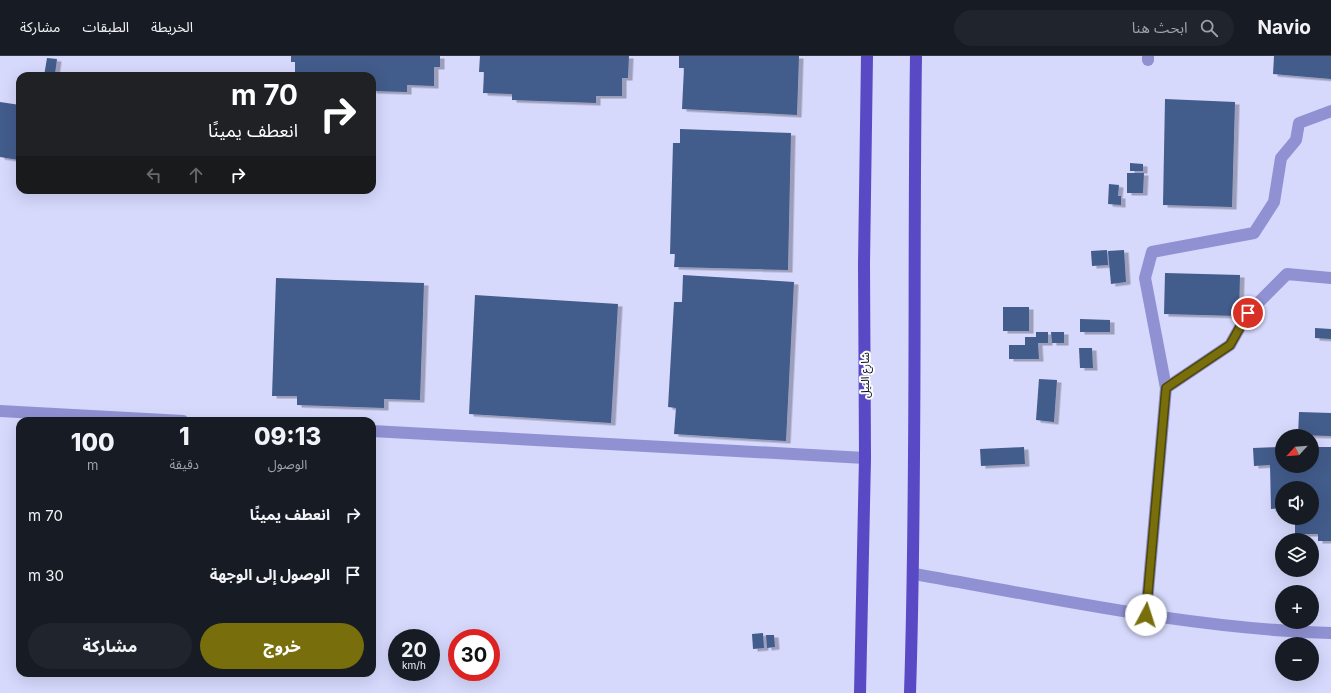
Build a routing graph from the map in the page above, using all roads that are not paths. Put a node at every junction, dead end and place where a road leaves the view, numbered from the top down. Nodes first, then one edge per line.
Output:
1 (867, 56) edge
2 (916, 56) edge
3 (1331, 111) edge
4 (1331, 278) edge
5 (1166, 388) junction
6 (0, 411) edge
7 (110, 417) edge
8 (376, 431) edge
9 (865, 458) junction
10 (914, 574) junction
11 (1146, 615) junction
12 (1331, 633) edge
13 (860, 693) edge
14 (910, 693) edge

1 - 9 main road, شارع النيل
2 - 10 main road
3 - 5 street
4 - 5 street
5 - 11 street
6 - 7 street
8 - 9 street
9 - 13 main road, شارع النيل
10 - 11 street
10 - 14 main road
11 - 12 street

